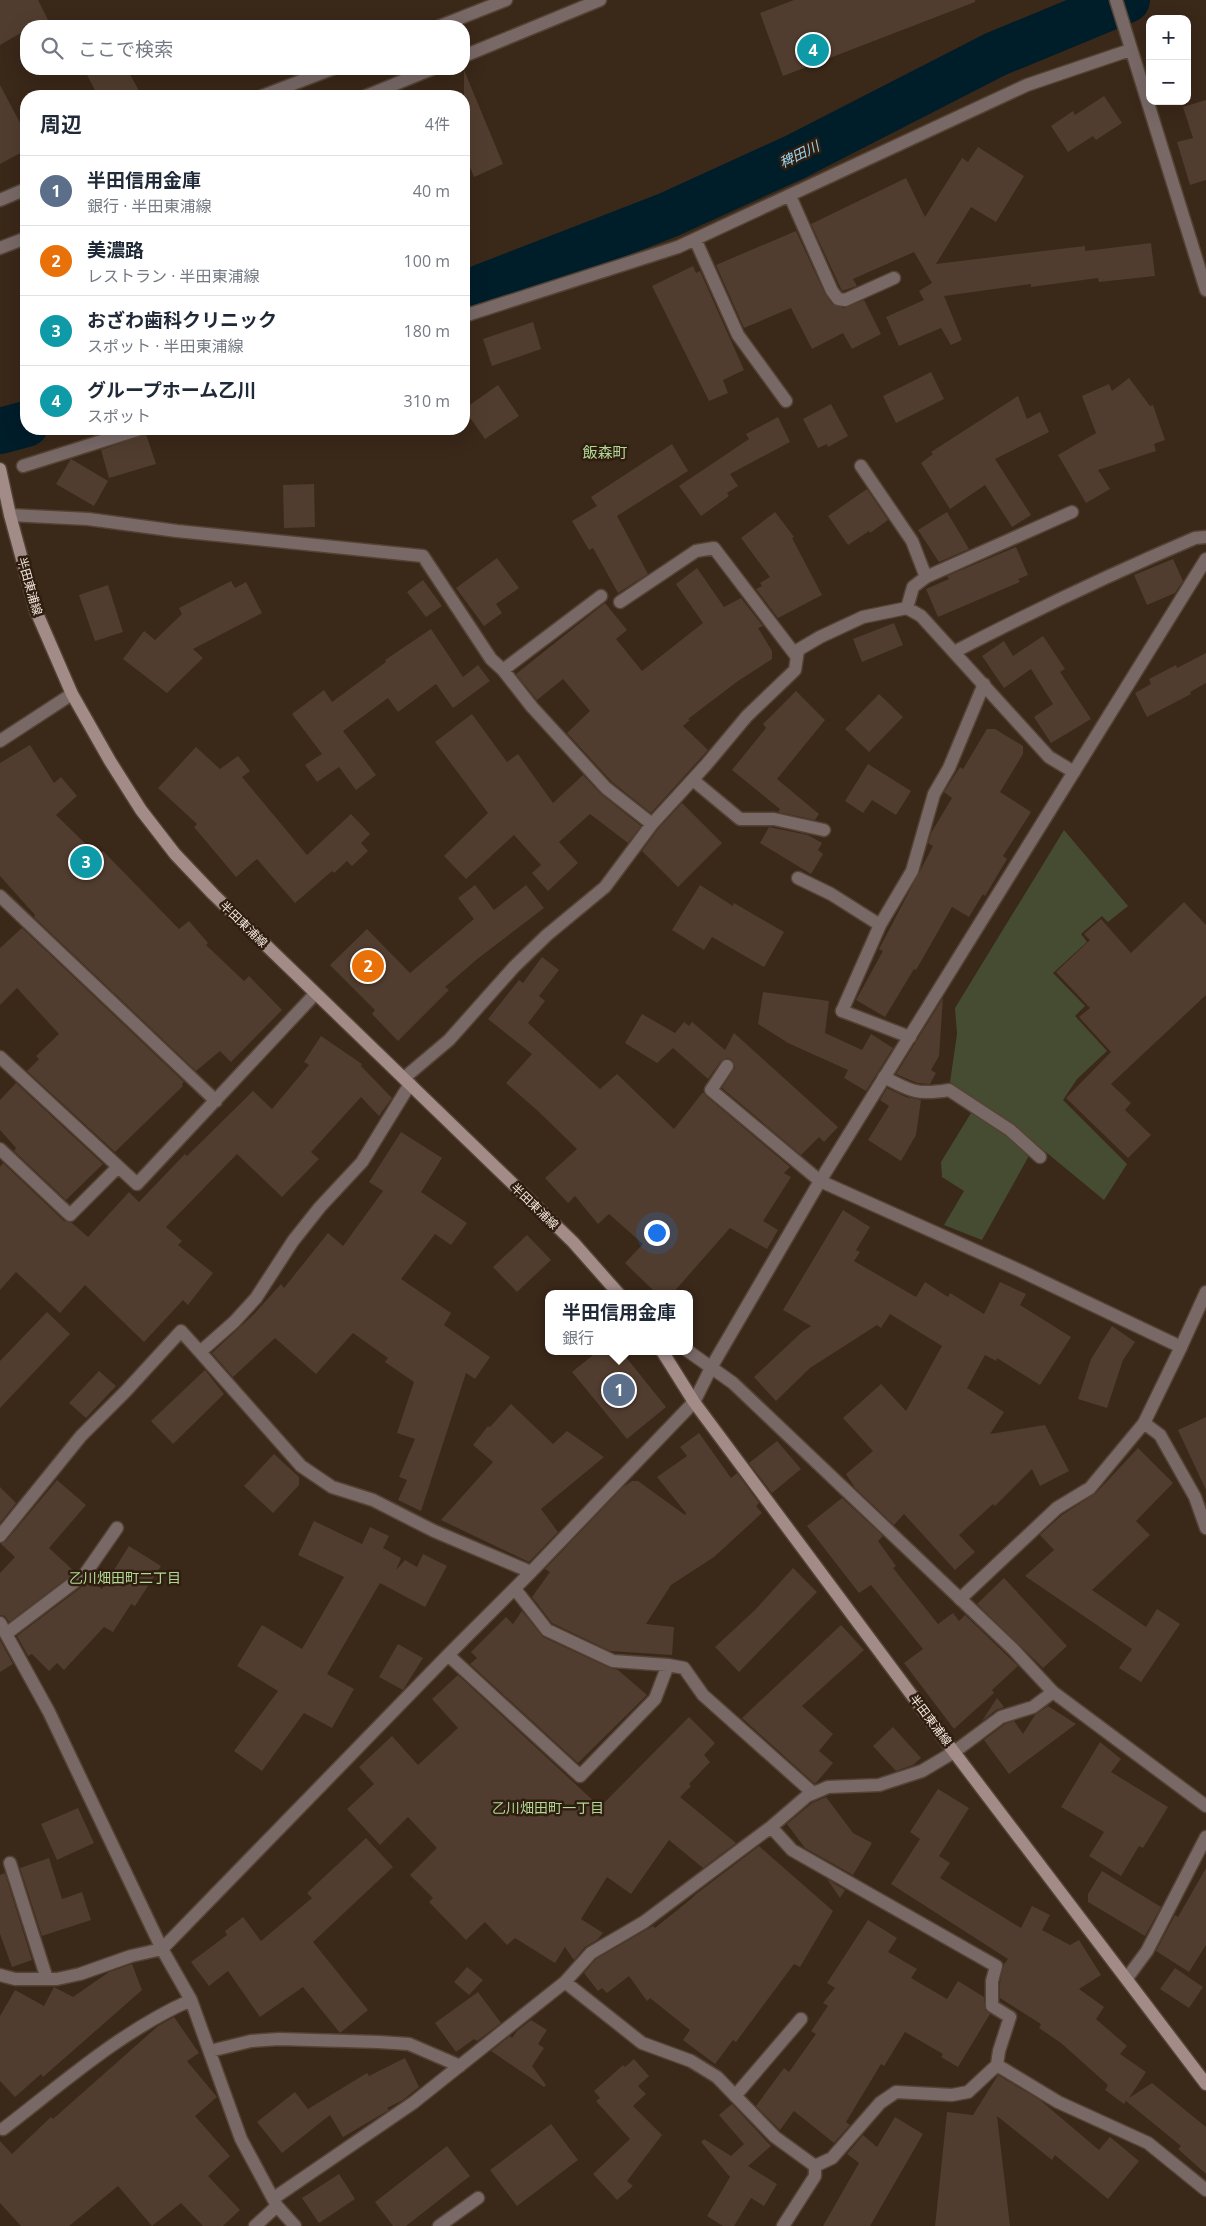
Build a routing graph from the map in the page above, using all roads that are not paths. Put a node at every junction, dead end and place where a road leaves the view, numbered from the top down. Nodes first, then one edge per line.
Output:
1 (506, 0) edge
2 (600, 0) edge
3 (1116, 0) edge
4 (455, 20) edge
5 (1128, 44) junction
6 (470, 54) edge
7 (316, 75) edge
8 (417, 75) edge
9 (278, 90) edge
10 (381, 90) edge
11 (20, 192) edge
12 (790, 196) junction
13 (0, 200) edge
14 (695, 239) junction
15 (20, 240) edge
16 (0, 248) edge
17 (1206, 252) edge
18 (1198, 265) junction
19 (894, 278) dead end
20 (1206, 290) edge
21 (470, 314) edge
22 (786, 401) dead end
23 (121, 435) edge
24 (24, 466) dead end
25 (861, 466) dead end
26 (0, 470) edge
27 (1072, 512) dead end
28 (10, 515) junction
29 (1206, 537) edge
30 (1206, 559) edge
31 (926, 577) junction
32 (601, 596) dead end
33 (620, 602) dead end
34 (907, 608) junction
35 (954, 652) junction
36 (797, 657) junction
37 (503, 670) junction
38 (984, 684) junction
39 (72, 694) junction
40 (0, 741) edge
41 (1074, 772) junction
42 (693, 780) junction
43 (652, 824) junction
44 (824, 830) dead end
45 (798, 878) dead end
46 (0, 896) edge
47 (880, 925) junction
48 (315, 994) junction
49 (910, 1037) junction
50 (0, 1057) edge
51 (727, 1066) dead end
52 (884, 1077) junction
53 (407, 1081) junction
54 (216, 1101) junction
55 (0, 1149) edge
56 (1040, 1156) dead end
57 (117, 1168) junction
58 (820, 1181) junction
59 (615, 1290) edge
60 (1206, 1292) edge
61 (1181, 1346) junction
62 (200, 1352) junction
63 (693, 1354) edge
64 (665, 1355) edge
65 (712, 1366) junction
66 (694, 1402) junction
67 (1144, 1423) junction
68 (116, 1528) dead end
69 (1206, 1528) edge
70 (0, 1536) edge
71 (531, 1572) junction
72 (515, 1588) junction
73 (960, 1599) junction
74 (3, 1629) edge
75 (448, 1654) junction
76 (668, 1665) junction
77 (1053, 1692) junction
78 (954, 1752) junction
79 (814, 1793) junction
80 (1206, 1806) edge
81 (770, 1827) junction
82 (1206, 1837) edge
83 (10, 1863) dead end
84 (162, 1949) junction
85 (0, 1975) edge
86 (1127, 1978) junction
87 (47, 1979) junction
88 (565, 1982) junction
89 (191, 2000) junction
90 (801, 2019) dead end
91 (210, 2051) junction
92 (998, 2065) junction
93 (460, 2066) junction
94 (1206, 2084) edge
95 (735, 2096) junction
96 (3, 2129) dead end
97 (815, 2166) junction
98 (1206, 2190) edge
99 (478, 2198) dead end
100 (276, 2202) junction
101 (256, 2226) edge
102 (295, 2226) edge
103 (438, 2226) edge
104 (783, 2226) edge

1 - 4 street
2 - 6 street
3 - 5 street
5 - 12 street
5 - 18 street
7 - 9 street
8 - 10 street
11 - 13 street
12 - 14 street
12 - 19 street
14 - 21 street
14 - 22 street
15 - 16 street
17 - 18 street
18 - 20 street
23 - 24 street
25 - 31 street
26 - 28 main road, 半田東浦線
27 - 31 street
28 - 37 street
28 - 39 main road, 半田東浦線
29 - 35 street
30 - 41 street
31 - 34 street
32 - 37 street
33 - 36 street
34 - 35 street
34 - 36 street
35 - 38 street
36 - 42 street
37 - 43 street
38 - 41 street
38 - 47 street
39 - 40 street
39 - 48 main road, 半田東浦線
41 - 49 street
42 - 43 street
42 - 44 street
43 - 53 street
45 - 47 street
46 - 54 street
47 - 49 street
48 - 53 main road, 半田東浦線
48 - 54 street
49 - 52 street
50 - 57 street
51 - 58 street
52 - 56 street
52 - 58 street
53 - 59 main road, 半田東浦線
53 - 62 street
54 - 57 street
55 - 57 street
58 - 61 street
58 - 65 street
60 - 61 street
61 - 67 street
62 - 70 street
62 - 71 street
63 - 65 street
64 - 66 main road, 半田東浦線
65 - 66 street
65 - 73 street
66 - 71 street
66 - 78 main road, 半田東浦線
67 - 69 street
67 - 73 street
68 - 74 street
71 - 72 street
72 - 75 street
72 - 76 street
73 - 77 street
74 - 84 street
75 - 76 street
75 - 84 street
76 - 79 street
77 - 78 street
77 - 80 street
78 - 79 street
78 - 86 main road, 半田東浦線
79 - 81 street
81 - 88 street
81 - 92 street
82 - 86 street
83 - 87 street
84 - 87 street
84 - 89 street
85 - 87 street
86 - 94 main road, 半田東浦線
88 - 93 street
88 - 95 street
89 - 91 street
89 - 96 street
90 - 95 street
91 - 93 street
91 - 100 street
92 - 97 street
92 - 98 street
93 - 100 street
95 - 97 street
97 - 104 street
99 - 103 street
100 - 101 street
100 - 102 street

